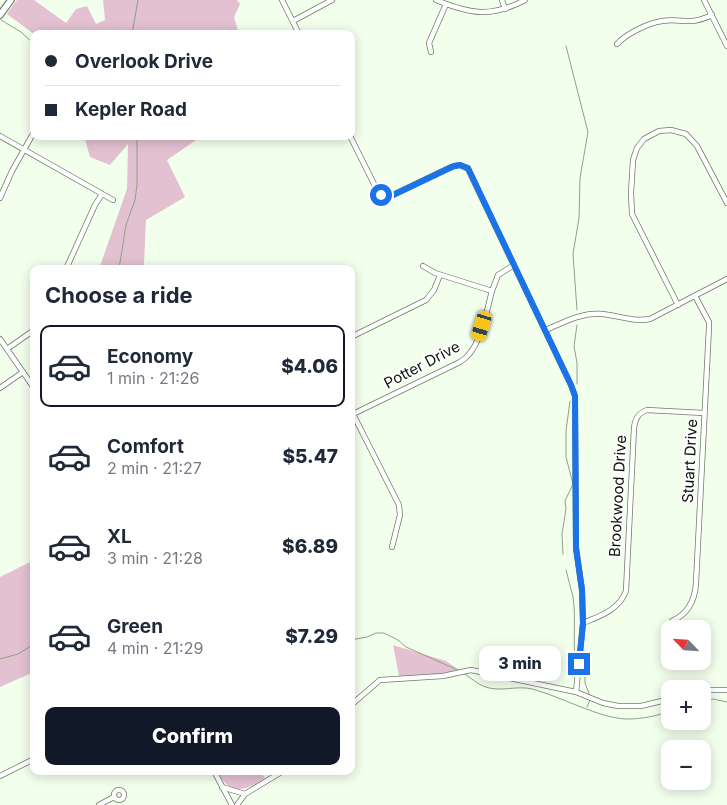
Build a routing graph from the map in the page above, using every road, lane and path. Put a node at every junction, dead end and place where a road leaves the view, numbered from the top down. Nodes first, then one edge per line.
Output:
1 (11, 0) edge
2 (282, 0) edge
3 (332, 0) edge
4 (436, 0) edge
5 (502, 0) edge
6 (525, 0) edge
7 (704, 0) edge
8 (446, 4) junction
9 (2, 6) edge
10 (505, 9) junction
11 (0, 15) edge
12 (712, 15) junction
13 (293, 21) junction
14 (297, 30) edge
15 (617, 44) dead end
16 (727, 46) edge
17 (431, 52) dead end
18 (0, 136) edge
19 (30, 139) edge
20 (352, 140) edge
21 (24, 149) junction
22 (102, 194) junction
23 (0, 198) edge
24 (113, 200) dead end
25 (727, 203) edge
26 (68, 265) edge
27 (514, 265) junction
28 (423, 266) dead end
29 (440, 275) junction
30 (727, 278) edge
31 (492, 291) junction
32 (695, 296) junction
33 (678, 305) junction
34 (546, 330) junction
35 (30, 333) edge
36 (355, 335) edge
37 (0, 339) edge
38 (7, 349) junction
39 (24, 372) junction
40 (30, 382) edge
41 (0, 388) edge
42 (704, 413) junction
43 (355, 414) edge
44 (355, 421) edge
45 (392, 547) dead end
46 (673, 620) edge
47 (583, 623) junction
48 (711, 690) edge
49 (727, 690) edge
50 (576, 692) junction
51 (661, 701) edge
52 (355, 702) edge
53 (30, 761) edge
54 (216, 775) edge
55 (276, 775) edge
56 (0, 776) edge
57 (222, 787) junction
58 (245, 794) junction
59 (114, 798) dead end
60 (99, 805) edge
61 (232, 805) edge
62 (237, 805) edge

1 - 9 street
2 - 13 street
3 - 13 street
4 - 8 street
5 - 10 street
6 - 10 street
7 - 12 street
8 - 10 street
8 - 17 street
9 - 11 street
12 - 15 street
12 - 16 street
13 - 14 street
18 - 21 street
19 - 21 street
20 - 27 street
21 - 22 street
21 - 23 street
22 - 24 street
22 - 26 street
25 - 33 street
27 - 31 street, Potter Drive
27 - 34 street
28 - 29 street
29 - 31 street
29 - 36 street
30 - 32 street
31 - 43 street, Potter Drive
32 - 33 street
32 - 42 street, Stuart Drive
33 - 34 street
34 - 47 street
35 - 38 street
37 - 38 street
38 - 39 street
39 - 40 street
39 - 41 street
42 - 46 street, Stuart Drive
42 - 47 street, Brookwood Drive
44 - 45 street
47 - 50 street
48 - 49 street
50 - 51 street
50 - 52 street
53 - 56 street
54 - 57 street
55 - 58 street
57 - 58 street
57 - 61 street
58 - 62 street
59 - 60 street

